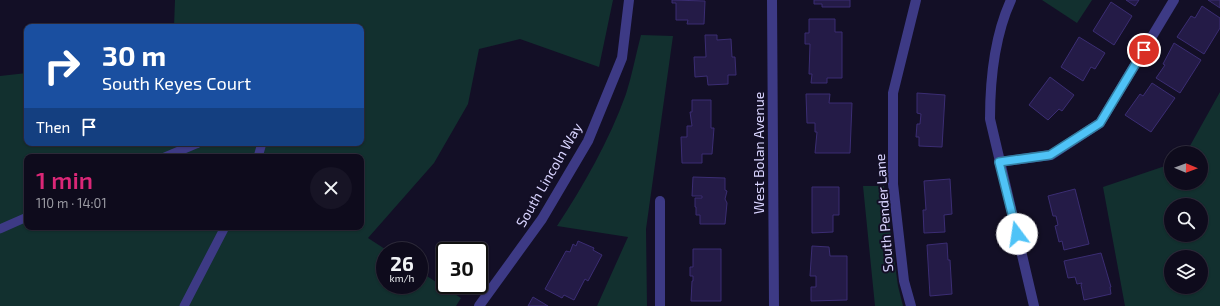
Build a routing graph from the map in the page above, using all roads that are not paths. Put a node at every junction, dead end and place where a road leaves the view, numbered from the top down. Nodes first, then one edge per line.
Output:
1 (629, 0) edge
2 (772, 0) edge
3 (916, 0) edge
4 (1011, 0) edge
5 (1174, 0) edge
6 (191, 146) edge
7 (172, 154) edge
8 (999, 162) junction
9 (660, 200) dead end
10 (24, 218) edge
11 (0, 229) edge
12 (223, 230) edge
13 (184, 306) edge
14 (479, 306) edge
15 (660, 306) edge
16 (774, 306) edge
17 (911, 306) edge
18 (1034, 306) edge

1 - 14 street, South Lincoln Way
2 - 16 street, West Bolan Avenue
3 - 17 street, South Pender Lane
4 - 8 street
5 - 8 street
6 - 7 lane
8 - 18 street
9 - 15 street
10 - 11 lane
12 - 13 lane

